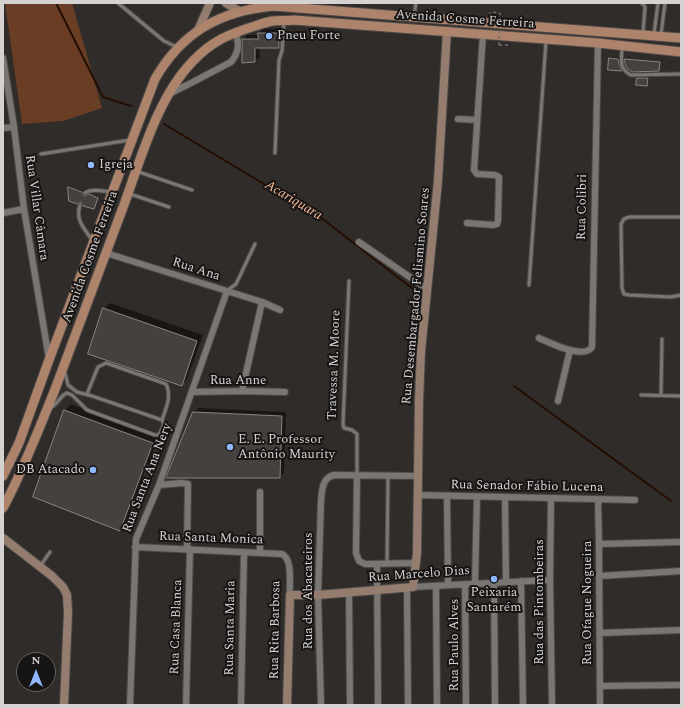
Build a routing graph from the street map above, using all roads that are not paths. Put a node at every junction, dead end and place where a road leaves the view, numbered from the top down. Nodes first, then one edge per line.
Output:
1 (118, 3) edge
2 (210, 3) edge
3 (226, 3) edge
4 (416, 3) edge
5 (641, 3) edge
6 (658, 3) edge
7 (665, 3) edge
8 (239, 11) junction
9 (414, 16) junction
10 (284, 21) junction
11 (198, 30) junction
12 (447, 31) junction
13 (234, 32) junction
14 (483, 34) junction
15 (643, 35) junction
16 (657, 36) junction
17 (681, 38) edge
18 (546, 39) junction
19 (598, 43) junction
20 (622, 46) junction
21 (178, 48) junction
22 (681, 52) edge
23 (3, 58) edge
24 (681, 74) edge
25 (167, 94) junction
26 (458, 119) dead end
27 (477, 120) junction
28 (14, 127) junction
29 (3, 128) edge
30 (132, 139) junction
31 (275, 153) dead end
32 (41, 154) dead end
33 (136, 171) junction
34 (192, 190) dead end
35 (112, 192) junction
36 (85, 193) dead end
37 (128, 193) junction
38 (80, 205) dead end
39 (169, 207) dead end
40 (24, 209) junction
41 (3, 213) edge
42 (681, 218) edge
43 (467, 223) dead end
44 (93, 242) junction
45 (360, 242) dead end
46 (255, 244) dead end
47 (106, 253) junction
48 (349, 281) dead end
49 (529, 285) dead end
50 (427, 289) junction
51 (227, 291) junction
52 (681, 295) edge
53 (262, 302) junction
54 (280, 310) dead end
55 (540, 338) dead end
56 (662, 339) dead end
57 (570, 350) junction
58 (49, 360) junction
59 (63, 367) junction
60 (242, 391) junction
61 (192, 392) junction
62 (285, 392) dead end
63 (87, 394) junction
64 (641, 395) dead end
65 (661, 395) junction
66 (681, 396) edge
67 (558, 401) dead end
68 (47, 409) junction
69 (162, 420) junction
70 (357, 475) junction
71 (3, 476) edge
72 (388, 476) junction
73 (418, 476) junction
74 (158, 485) junction
75 (260, 492) dead end
76 (418, 495) junction
77 (447, 497) junction
78 (477, 497) junction
79 (505, 498) junction
80 (551, 499) junction
81 (598, 500) junction
82 (635, 500) dead end
83 (3, 508) edge
84 (3, 538) edge
85 (681, 542) edge
86 (599, 544) junction
87 (135, 548) junction
88 (188, 549) junction
89 (50, 552) dead end
90 (244, 552) junction
91 (260, 552) junction
92 (286, 556) joint
93 (387, 563) junction
94 (417, 563) junction
95 (377, 564) junction
96 (40, 567) junction
97 (681, 571) edge
98 (599, 576) junction
99 (550, 580) junction
100 (520, 581) junction
101 (506, 582) junction
102 (475, 583) junction
103 (494, 583) junction
104 (465, 584) junction
105 (448, 585) junction
106 (436, 586) junction
107 (410, 588) junction
108 (377, 590) junction
109 (349, 592) junction
110 (290, 595) junction
111 (318, 595) junction
112 (681, 630) edge
113 (600, 633) junction
114 (681, 685) edge
115 (600, 686) junction
116 (64, 705) edge
117 (130, 705) edge
118 (186, 705) edge
119 (241, 705) edge
120 (287, 705) edge
121 (321, 705) edge
122 (350, 705) edge
123 (378, 705) edge
124 (408, 705) edge
125 (437, 705) edge
126 (466, 705) edge
127 (495, 705) edge
128 (523, 705) edge
129 (552, 705) edge
130 (600, 705) edge

1 - 21 lane
2 - 11 street
3 - 8 street
4 - 9 lane
5 - 15 lane
6 - 16 lane
7 - 16 lane
8 - 9 main road, Avenida Cosme Ferreira
8 - 11 main road, Avenida Cosme Ferreira
9 - 15 main road, Avenida Cosme Ferreira
10 - 12 main road, Avenida Cosme Ferreira
10 - 13 main road, Avenida Cosme Ferreira
10 - 31 lane
11 - 21 main road, Avenida Cosme Ferreira
12 - 14 main road, Avenida Cosme Ferreira
12 - 50 street, Rua Desembargador Felismino Soares
13 - 25 main road, Avenida Cosme Ferreira
13 - 25 street
14 - 18 main road, Avenida Cosme Ferreira
14 - 27 street
15 - 16 main road, Avenida Cosme Ferreira
16 - 17 main road, Avenida Cosme Ferreira
18 - 19 main road, Avenida Cosme Ferreira
18 - 49 lane
19 - 20 main road, Avenida Cosme Ferreira
19 - 57 street, Rua Colibri
20 - 22 main road, Avenida Cosme Ferreira
20 - 24 lane
21 - 30 main road, Avenida Cosme Ferreira
23 - 28 street, Rua Villar Câmara
25 - 33 main road, Avenida Cosme Ferreira
26 - 27 street
27 - 43 street
28 - 29 street
28 - 40 street, Rua Villar Câmara
30 - 32 lane
30 - 35 main road, Avenida Cosme Ferreira
33 - 34 lane
33 - 37 main road, Avenida Cosme Ferreira
35 - 36 lane
35 - 44 main road, Avenida Cosme Ferreira
37 - 39 lane
37 - 47 main road, Avenida Cosme Ferreira
38 - 44 lane
40 - 41 street
40 - 58 street, Rua Villar Câmara
42 - 52 lane
44 - 58 main road, Avenida Cosme Ferreira
45 - 50 street
46 - 51 lane
47 - 51 street, Rua Ana
47 - 59 main road, Avenida Cosme Ferreira
48 - 70 lane, Travessa M. Moore
50 - 73 street, Rua Desembargador Felismino Soares
51 - 53 street, Rua Ana
51 - 61 street, Rua Santa Ana Nery
53 - 54 street, Rua Ana
53 - 60 street
55 - 57 street, Rua Colibri
56 - 65 lane
57 - 67 street
58 - 71 main road, Avenida Cosme Ferreira
59 - 63 lane
59 - 68 main road, Avenida Cosme Ferreira
60 - 61 street, Rua Anne
60 - 62 street, Rua Anne
61 - 74 street, Rua Santa Ana Nery
63 - 69 lane
63 - 69 lane
64 - 65 lane
65 - 66 lane
68 - 69 lane
68 - 83 main road, Avenida Cosme Ferreira
70 - 72 street
70 - 95 street, Travessa M. Moore
70 - 111 street, Rua dos Abacateiros
72 - 73 street
72 - 93 lane
73 - 76 street, Rua Desembargador Felismino Soares
74 - 87 street, Rua Santa Ana Nery
74 - 88 street, Rua Casa Blanca
75 - 91 street
76 - 77 street, Rua Senador Fábio Lucena
76 - 94 street, Rua Desembargador Felismino Soares
77 - 78 street, Rua Senador Fábio Lucena
77 - 105 street
78 - 79 street, Rua Senador Fábio Lucena
78 - 102 street
79 - 80 street, Rua Senador Fábio Lucena
79 - 101 street
80 - 81 street, Rua Senador Fábio Lucena
80 - 99 street, Rua das Pintombeiras
81 - 82 street, Rua Senador Fábio Lucena
81 - 86 street, Rua Ofague Nogueira
84 - 96 street
85 - 86 street
86 - 98 street, Rua Ofague Nogueira
87 - 88 street, Rua Santa Monica
87 - 117 street, Rua Santa Ana Nery
88 - 90 street, Rua Santa Monica
88 - 118 street, Rua Casa Blanca
89 - 96 lane
90 - 91 street, Rua Santa Monica
90 - 119 street, Rua Santa Maria
91 - 92 street, Rua Santa Monica
92 - 110 street, Rua Rita Barbosa
93 - 94 street
93 - 95 street
94 - 107 street, Rua Desembargador Felismino Soares
95 - 108 street
96 - 116 street
97 - 98 street
98 - 113 street, Rua Ofague Nogueira
99 - 100 street, Rua Marcelo Dias
99 - 129 street, Rua das Pintombeiras
100 - 101 street, Rua Marcelo Dias
100 - 128 street
101 - 103 street, Rua Marcelo Dias
102 - 103 street, Rua Marcelo Dias
102 - 104 street, Rua Marcelo Dias
103 - 127 street
104 - 105 street, Rua Marcelo Dias
104 - 126 street, Rua Paulo Alves
105 - 106 street, Rua Marcelo Dias
106 - 107 street, Rua Marcelo Dias
106 - 125 street
107 - 108 street, Rua Marcelo Dias
107 - 124 street
108 - 109 street, Rua Marcelo Dias
108 - 123 street
109 - 111 street, Rua Marcelo Dias
109 - 122 street
110 - 111 street, Rua Marcelo Dias
110 - 120 street, Rua Rita Barbosa
111 - 121 street, Rua dos Abacateiros
112 - 113 street
113 - 115 street, Rua Ofague Nogueira
114 - 115 street
115 - 130 street, Rua Ofague Nogueira

